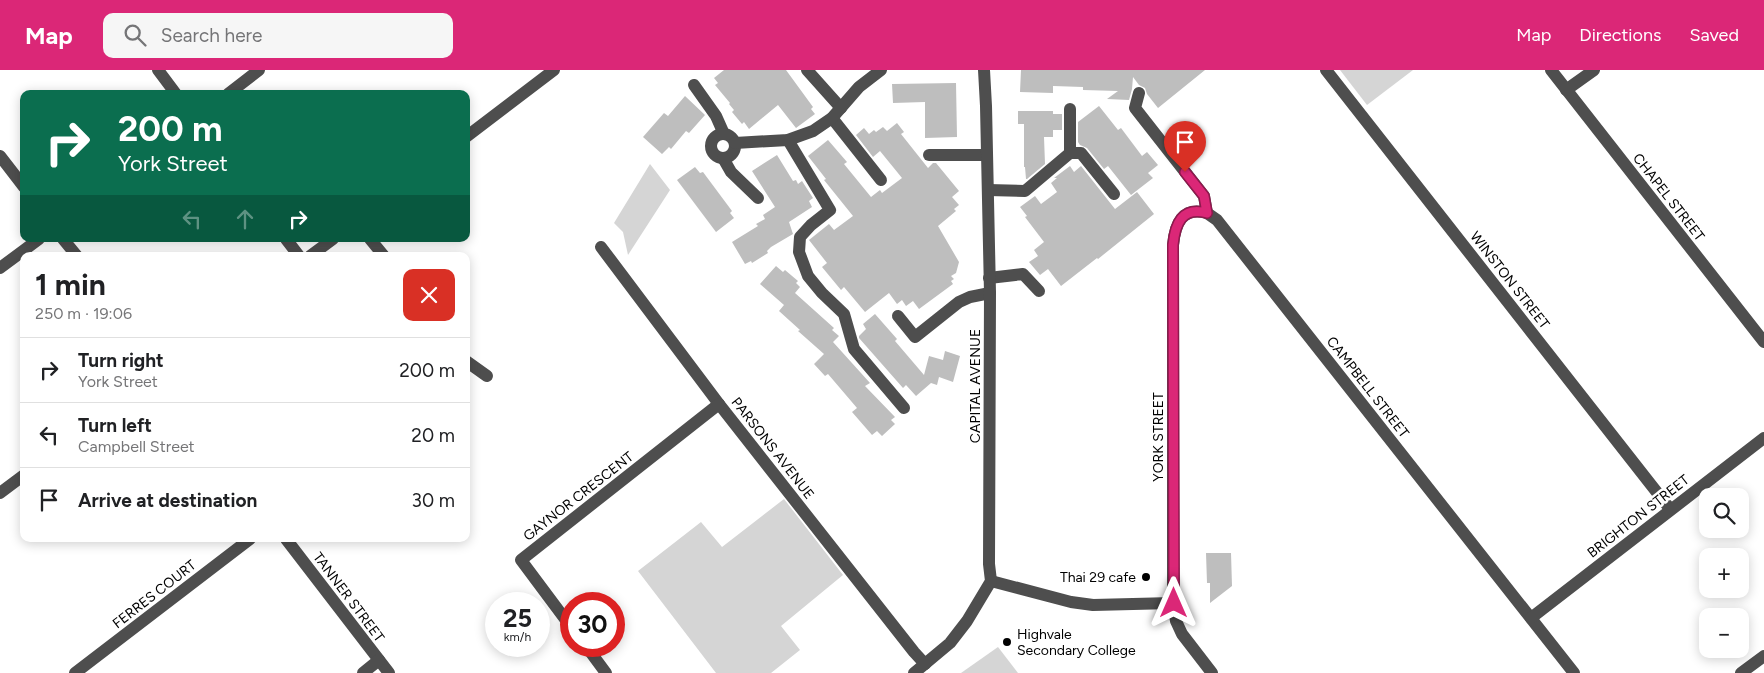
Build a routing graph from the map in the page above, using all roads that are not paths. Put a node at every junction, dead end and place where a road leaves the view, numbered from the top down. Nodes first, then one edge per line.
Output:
1 (158, 70) edge
2 (259, 70) edge
3 (554, 70) edge
4 (807, 70) edge
5 (881, 70) edge
6 (984, 70) edge
7 (1326, 70) edge
8 (1551, 70) edge
9 (1594, 70) edge
10 (694, 85) dead end
11 (173, 90) edge
12 (233, 90) edge
13 (1566, 90) junction
14 (1139, 94) dead end
15 (841, 108) junction
16 (1070, 109) dead end
17 (832, 118) junction
18 (470, 134) edge
19 (724, 134) junction
20 (788, 140) junction
21 (735, 143) junction
22 (1070, 153) junction
23 (929, 155) dead end
24 (987, 155) junction
25 (0, 156) edge
26 (723, 158) junction
27 (881, 180) dead end
28 (20, 182) edge
29 (988, 190) junction
30 (1114, 194) dead end
31 (758, 198) dead end
32 (1207, 213) junction
33 (35, 242) edge
34 (65, 242) edge
35 (288, 242) edge
36 (329, 242) edge
37 (372, 242) edge
38 (601, 247) dead end
39 (22, 252) edge
40 (74, 252) edge
41 (296, 252) edge
42 (315, 252) edge
43 (381, 252) edge
44 (20, 253) edge
45 (0, 268) edge
46 (989, 278) junction
47 (1039, 291) dead end
48 (990, 293) junction
49 (898, 316) dead end
50 (1764, 342) edge
51 (470, 364) edge
52 (487, 376) dead end
53 (719, 404) junction
54 (904, 408) dead end
55 (1764, 438) edge
56 (20, 478) edge
57 (0, 494) edge
58 (1670, 509) junction
59 (246, 542) edge
60 (288, 542) edge
61 (991, 581) junction
62 (1174, 603) junction
63 (560, 612) edge
64 (1531, 618) junction
65 (1764, 656) edge
66 (594, 657) edge
67 (379, 660) junction
68 (925, 664) junction
69 (76, 673) edge
70 (363, 673) edge
71 (388, 673) edge
72 (606, 673) edge
73 (914, 673) edge
74 (1212, 673) edge
75 (1574, 673) edge
76 (1741, 673) edge

1 - 11 street
2 - 12 street
3 - 18 street
4 - 15 street
5 - 15 street
6 - 24 street, CAPITAL AVENUE
7 - 58 street, WINSTON STREET
8 - 13 street, CHAPEL STREET
9 - 13 street
10 - 19 street
13 - 50 street, CHAPEL STREET
14 - 32 street, CAMPBELL STREET
15 - 17 street
16 - 22 street
17 - 20 street
17 - 27 street
19 - 21 street
19 - 26 street
20 - 21 street
20 - 54 street
21 - 26 street
22 - 29 street
22 - 30 street
23 - 24 street
24 - 29 street, CAPITAL AVENUE
25 - 28 street
26 - 31 street
29 - 46 street, CAPITAL AVENUE
32 - 62 street, YORK STREET
32 - 64 street, CAMPBELL STREET
33 - 39 street
34 - 40 street
35 - 41 street
36 - 42 street
37 - 43 street
38 - 53 street, PARSONS AVENUE
44 - 45 street
46 - 47 street
46 - 48 street, CAPITAL AVENUE
48 - 49 street
48 - 61 street, CAPITAL AVENUE
51 - 52 street
53 - 63 street, GAYNOR CRESCENT
53 - 68 street, PARSONS AVENUE
55 - 58 street, BRIGHTON STREET
56 - 57 street
58 - 64 street, BRIGHTON STREET
59 - 69 street, FERRES COURT
60 - 67 street, TANNER STREET
61 - 62 street
61 - 68 street
62 - 74 street, YORK STREET
64 - 75 street, CAMPBELL STREET
65 - 76 street
66 - 72 street
67 - 70 street
67 - 71 street, TANNER STREET
68 - 73 street

